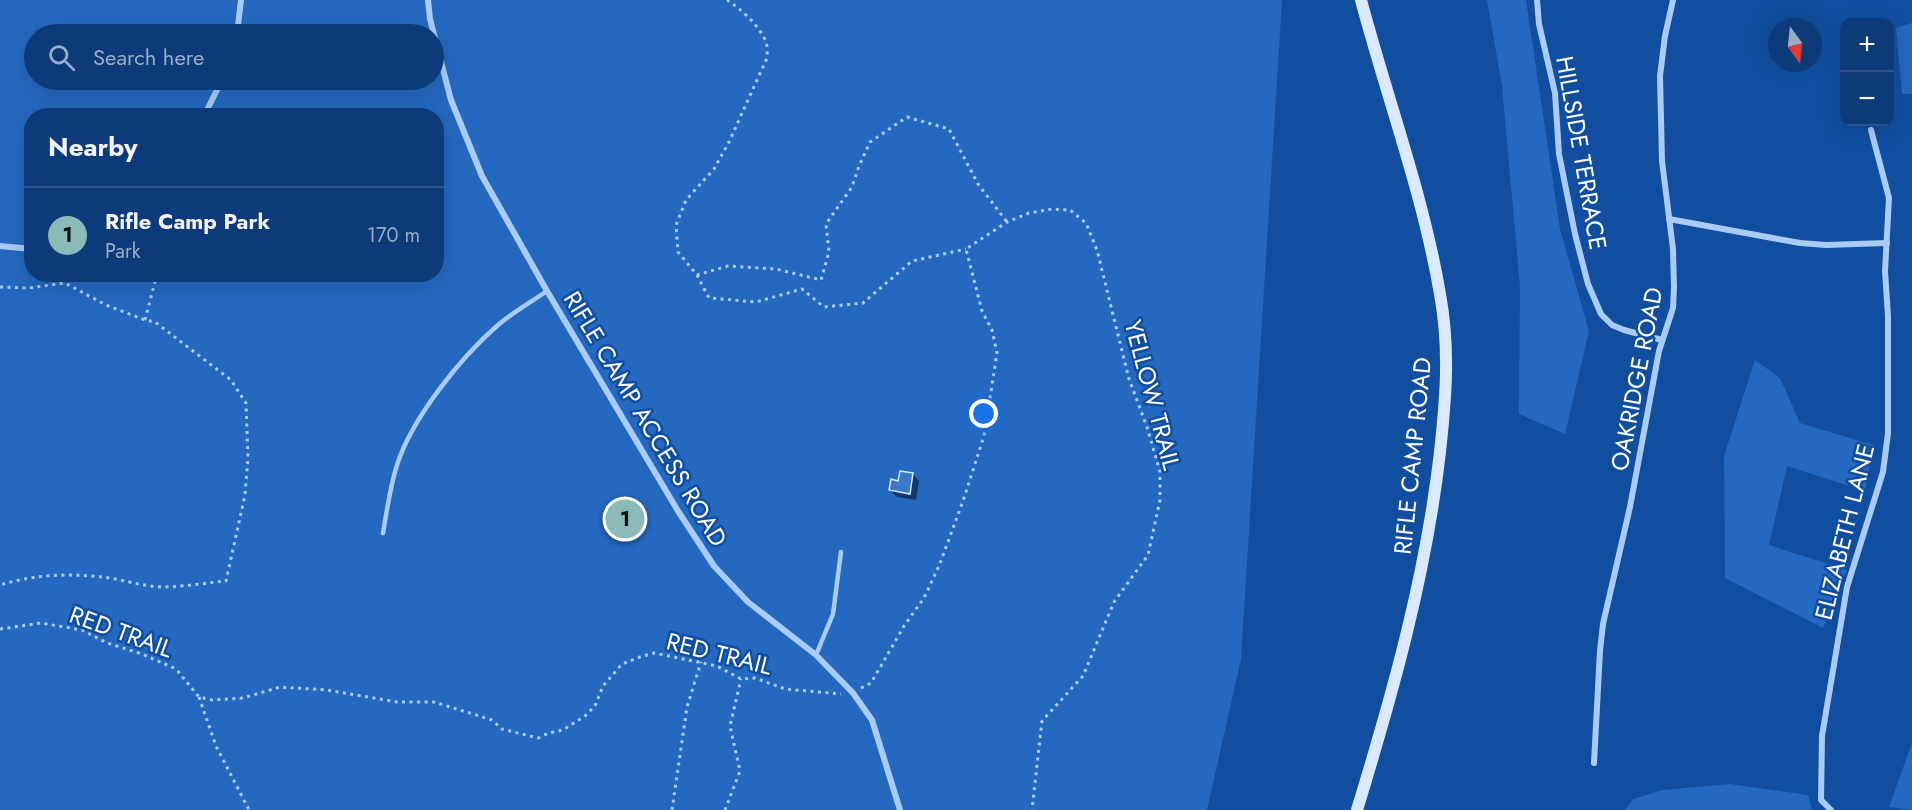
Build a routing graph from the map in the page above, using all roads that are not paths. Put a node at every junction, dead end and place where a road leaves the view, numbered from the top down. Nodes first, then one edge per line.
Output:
1 (241, 0) edge
2 (428, 0) edge
3 (1361, 0) edge
4 (1537, 0) edge
5 (1673, 0) edge
6 (238, 24) edge
7 (431, 24) edge
8 (444, 73) edge
9 (217, 90) edge
10 (208, 108) edge
11 (1871, 130) dead end
12 (1669, 219) junction
13 (1887, 243) junction
14 (0, 246) edge
15 (24, 248) edge
16 (546, 291) junction
17 (1662, 340) junction
18 (383, 533) dead end
19 (841, 552) dead end
20 (816, 655) junction
21 (1594, 763) dead end
22 (900, 810) edge
23 (1357, 810) edge
24 (1831, 810) edge

1 - 6 street
2 - 7 street, RIFLE CAMP ACCESS ROAD
3 - 23 street, RIFLE CAMP ROAD
4 - 17 street, HILLSIDE TERRACE
5 - 12 street, OAKRIDGE ROAD
8 - 16 street, RIFLE CAMP ACCESS ROAD
9 - 10 street
11 - 13 street, ELIZABETH LANE
12 - 13 street
12 - 17 street, OAKRIDGE ROAD
13 - 24 street, ELIZABETH LANE
14 - 15 street
16 - 18 lane
16 - 20 street, RIFLE CAMP ACCESS ROAD
17 - 21 street, OAKRIDGE ROAD
19 - 20 lane
20 - 22 street, RIFLE CAMP ACCESS ROAD

